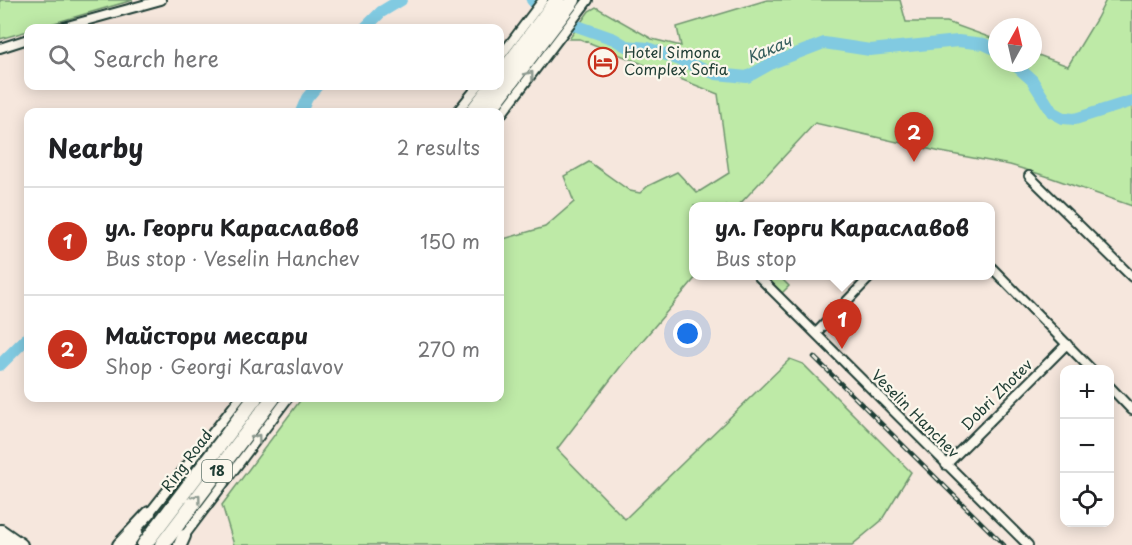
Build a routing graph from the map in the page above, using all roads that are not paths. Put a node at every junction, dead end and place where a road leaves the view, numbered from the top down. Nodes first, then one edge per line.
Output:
1 (161, 0) edge
2 (543, 0) edge
3 (557, 0) edge
4 (588, 0) edge
5 (576, 3) edge
6 (74, 24) edge
7 (545, 26) junction
8 (24, 40) edge
9 (0, 48) edge
10 (504, 54) edge
11 (504, 72) edge
12 (504, 88) edge
13 (475, 90) edge
14 (489, 90) edge
15 (503, 90) edge
16 (460, 108) edge
17 (475, 108) edge
18 (491, 108) edge
19 (504, 108) edge
20 (1029, 176) dead end
21 (995, 271) edge
22 (1132, 277) edge
23 (762, 280) edge
24 (867, 280) edge
25 (816, 333) junction
26 (1067, 344) junction
27 (1088, 365) edge
28 (1114, 391) edge
29 (237, 402) edge
30 (252, 402) edge
31 (270, 402) edge
32 (285, 402) edge
33 (1132, 410) edge
34 (946, 465) junction
35 (149, 513) junction
36 (0, 531) edge
37 (0, 541) edge
38 (180, 542) edge
39 (5, 545) edge
40 (14, 545) edge
41 (21, 545) edge
42 (119, 545) edge
43 (129, 545) edge
44 (144, 545) edge
45 (162, 545) edge
46 (1028, 545) edge

1 - 6 street
2 - 7 street
3 - 7 highway
4 - 5 street
5 - 7 highway
7 - 10 street
7 - 11 highway
7 - 12 highway
19 -> 7 street
8 - 9 street
13 - 16 street
14 - 17 highway
15 - 18 highway
20 - 22 street
21 - 26 street
23 - 25 street, Veselin Hanchev
24 - 25 street
25 - 34 street, Veselin Hanchev
26 - 27 street
26 - 34 street, Dobri Zhotev
28 - 33 street
29 - 35 street
30 - 44 highway, Ring Road / 18
45 -> 31 highway, Ring Road / 18
38 -> 32 street
34 - 46 street, Veselin Hanchev
35 - 42 main road
35 - 43 street
36 - 40 main road
36 - 41 main road
37 - 39 main road

